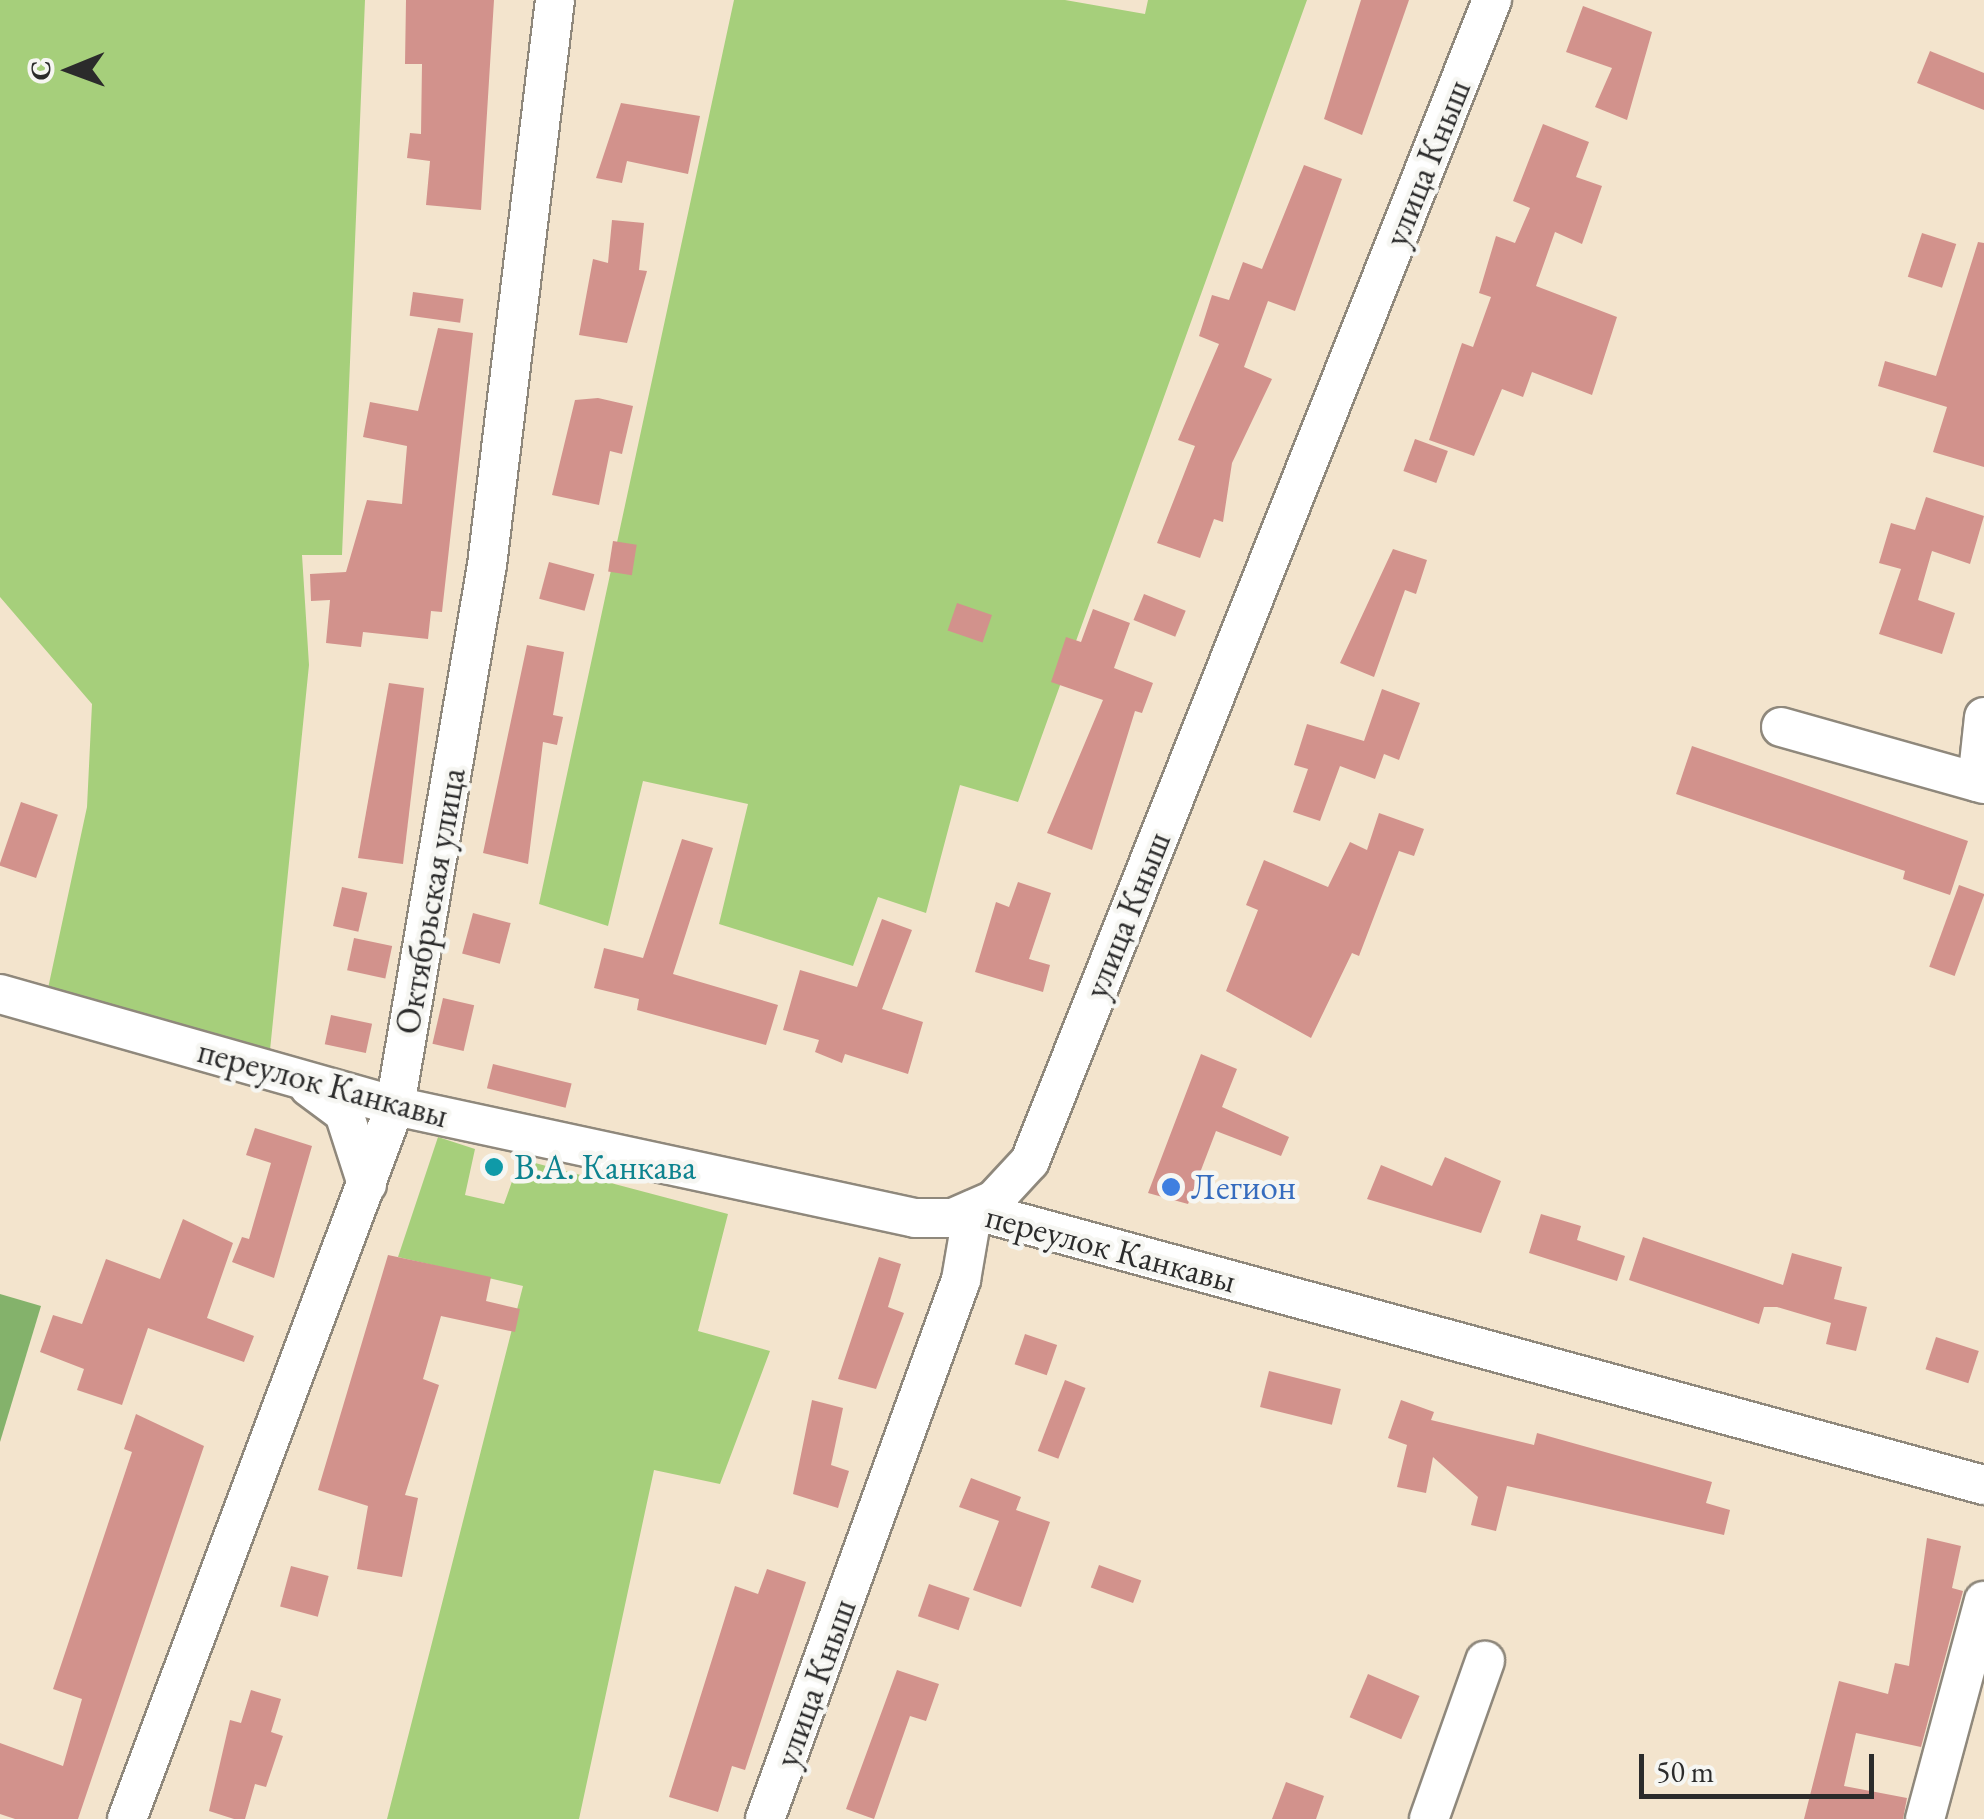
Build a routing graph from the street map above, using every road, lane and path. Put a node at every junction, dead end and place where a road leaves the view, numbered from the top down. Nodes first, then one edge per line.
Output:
1 (556, 0) edge
2 (1492, 0) edge
3 (1984, 716) edge
4 (1781, 727) dead end
5 (1980, 783) edge
6 (0, 994) edge
7 (299, 1079) junction
8 (396, 1106) junction
9 (466, 1120) junction
10 (366, 1184) junction
11 (973, 1210) junction
12 (1984, 1485) edge
13 (1984, 1601) edge
14 (1485, 1661) dead end
15 (128, 1819) edge
16 (766, 1819) edge
17 (1429, 1819) edge
18 (1925, 1819) edge

1 - 8 street, Октябрьская улица
2 - 11 street, улица Кныш
3 - 5 street
4 - 5 street
6 - 7 street, переулок Канкавы
7 - 8 street, переулок Канкавы
7 - 10 street
8 - 9 street, переулок Канкавы
8 - 10 street, Октябрьская улица
9 - 10 street
9 - 11 street, переулок Канкавы
10 - 15 street, Октябрьская улица
11 - 12 street, переулок Канкавы
11 - 16 street, улица Кныш
13 - 18 street
14 - 17 street

